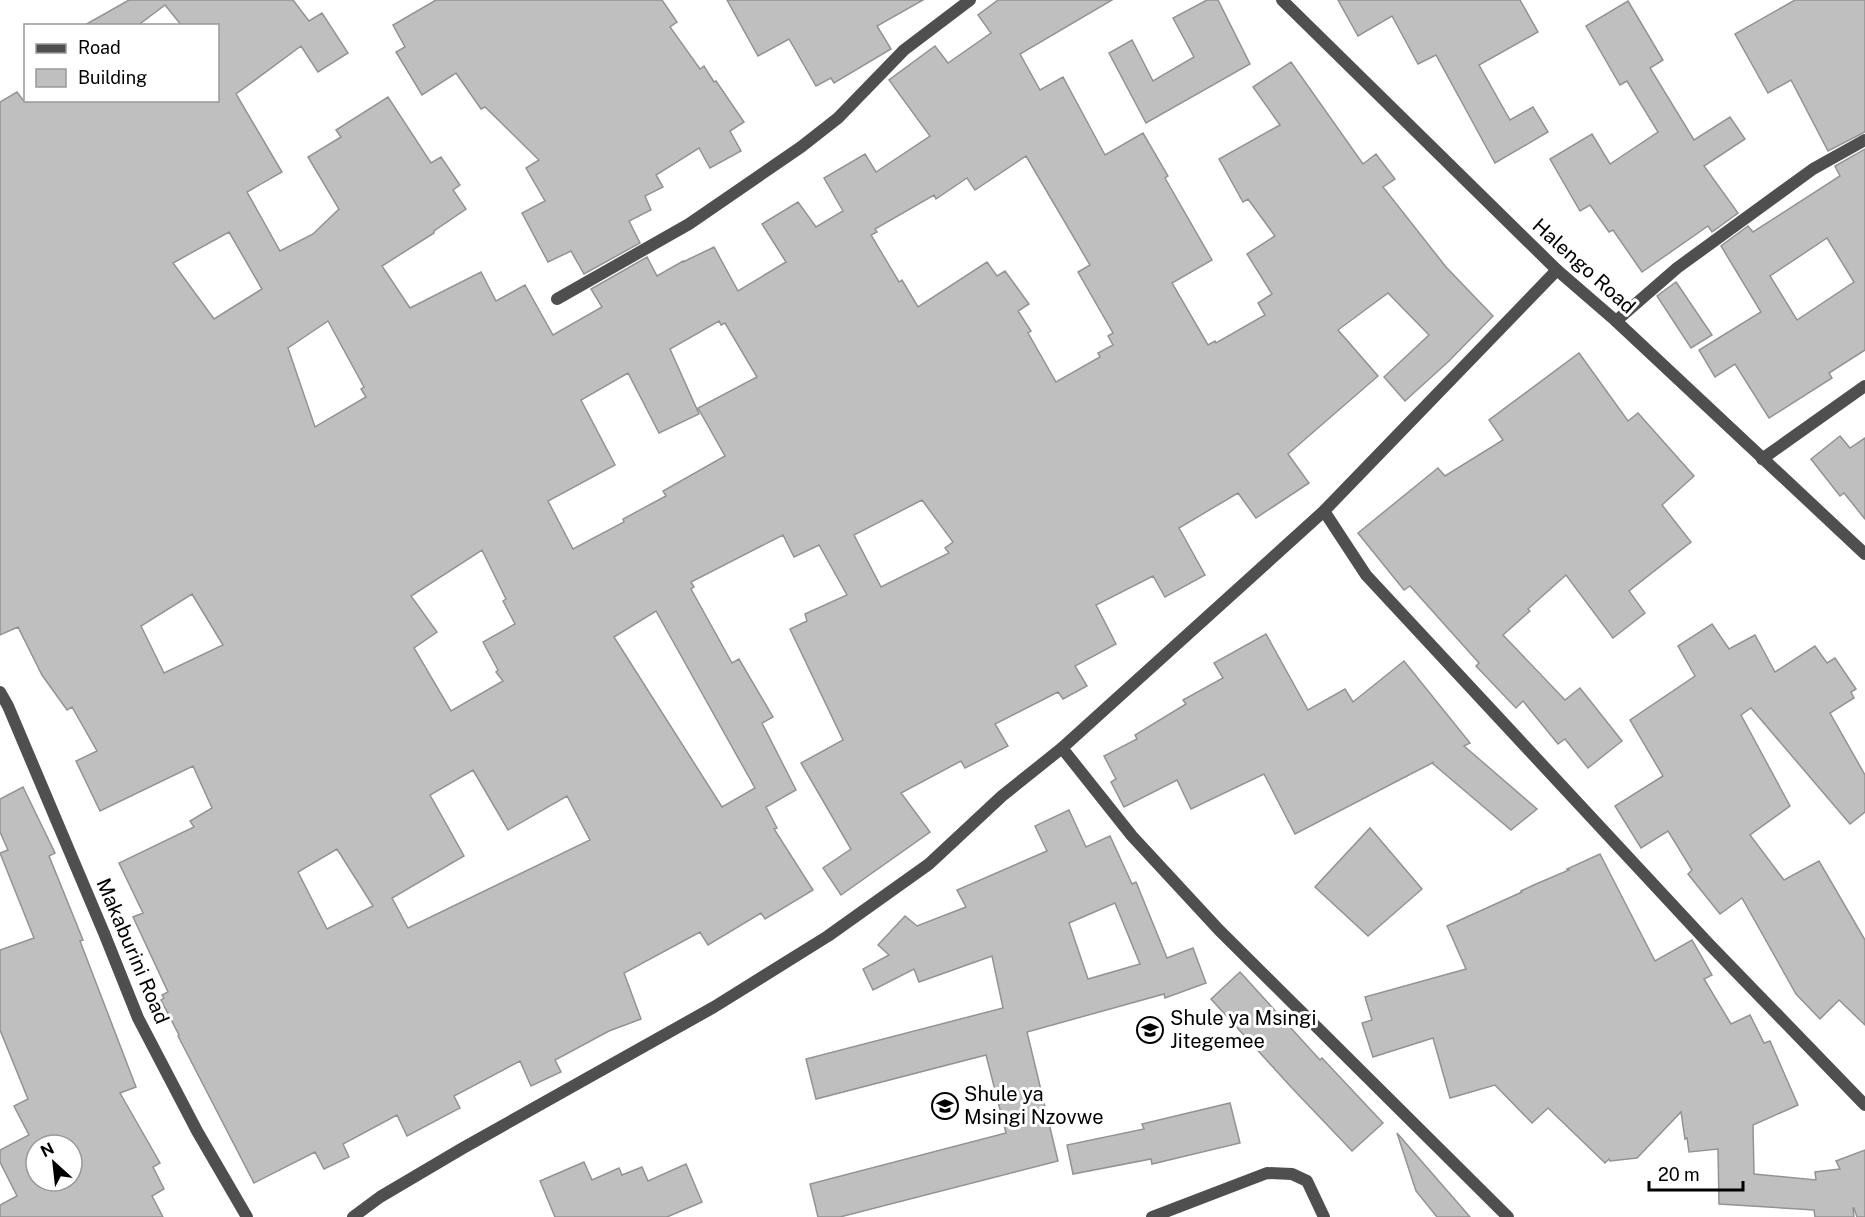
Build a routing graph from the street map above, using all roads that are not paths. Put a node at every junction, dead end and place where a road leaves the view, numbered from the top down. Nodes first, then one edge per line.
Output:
1 (970, 0) edge
2 (1282, 0) edge
3 (1865, 140) edge
4 (1557, 270) junction
5 (557, 299) dead end
6 (1616, 321) junction
7 (1865, 386) edge
8 (1762, 459) junction
9 (1324, 511) junction
10 (1865, 554) edge
11 (0, 692) edge
12 (1062, 748) junction
13 (1865, 1105) edge
14 (247, 1217) edge
15 (353, 1217) edge
16 (1152, 1217) edge
17 (1324, 1217) edge
18 (1508, 1217) edge

1 - 5 street
2 - 4 street, Halengo Road
3 - 6 street
4 - 6 street, Halengo Road
4 - 9 street
6 - 8 street, Halengo Road
7 - 8 street
8 - 10 street, Halengo Road
9 - 12 street
9 - 13 street
11 - 14 street, Makaburini Road
12 - 15 street
12 - 18 street
16 - 17 street

